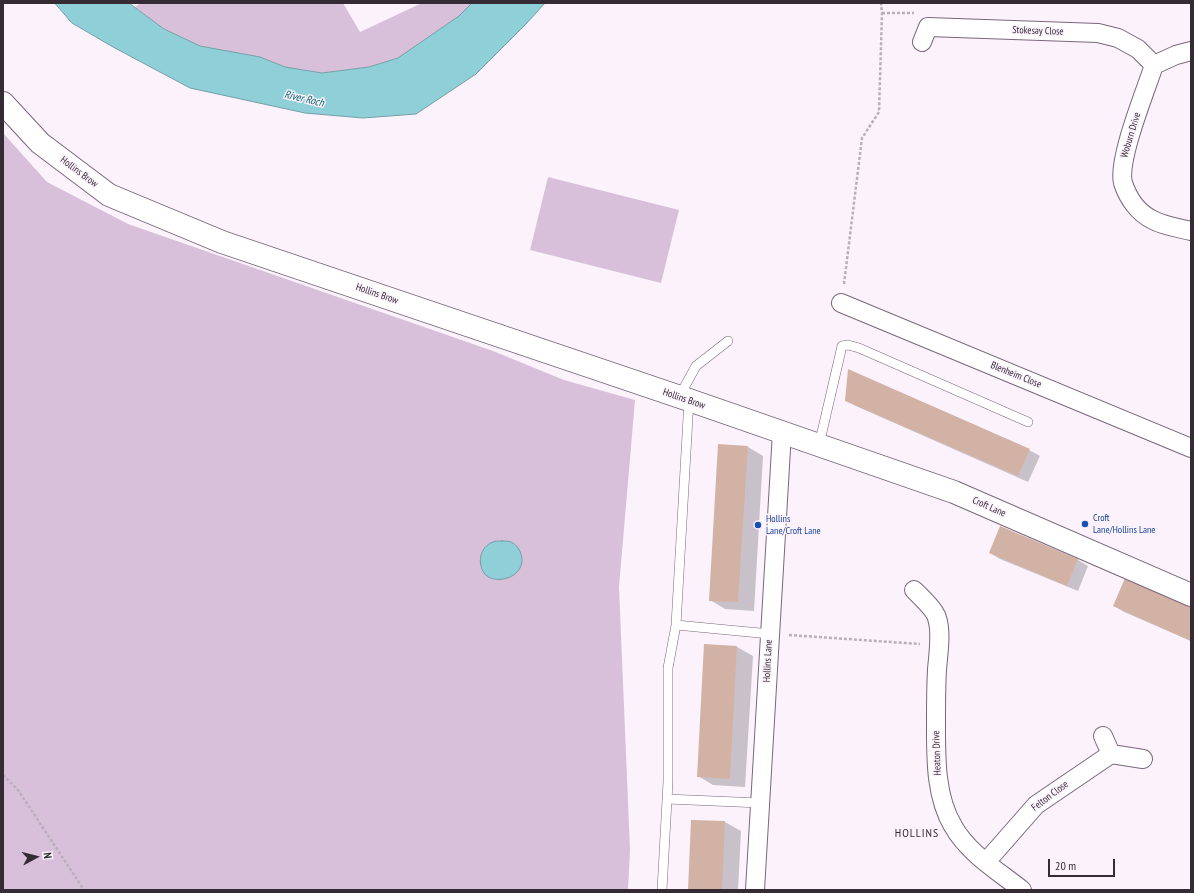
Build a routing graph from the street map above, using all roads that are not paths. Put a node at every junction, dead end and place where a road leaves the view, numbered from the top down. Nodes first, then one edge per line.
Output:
1 (925, 34) road end
2 (1191, 51) edge
3 (1154, 65) junction
4 (3, 103) edge
5 (1191, 231) edge
6 (841, 303) road end
7 (728, 341) dead end
8 (684, 399) junction
9 (1028, 422) dead end
10 (782, 432) junction
11 (819, 445) junction
12 (1191, 448) edge
13 (914, 590) dead end
14 (1191, 595) edge
15 (676, 625) junction
16 (770, 634) junction
17 (1103, 736) dead end
18 (1111, 754) junction
19 (1143, 759) dead end
20 (667, 799) junction
21 (760, 803) junction
22 (986, 862) junction
23 (662, 890) edge
24 (754, 890) edge
25 (1022, 890) edge

1 - 3 street, Stokesay Close
2 - 3 street
3 - 5 street, Woburn Drive
4 - 8 street, Hollins Brow
6 - 12 street, Blenheim Close
7 - 8 lane
8 - 10 street, Hollins Brow
8 - 15 lane
9 - 11 lane
10 - 11 street, Croft Lane
10 - 16 street, Hollins Lane
11 - 14 street, Croft Lane
13 - 22 street, Heaton Drive
15 - 16 lane
15 - 20 lane
16 - 21 street, Hollins Lane
17 - 18 street
18 - 19 street
18 - 22 street, Felton Close
20 - 21 lane
20 - 23 lane
21 - 24 street, Hollins Lane
22 - 25 street, Heaton Drive

